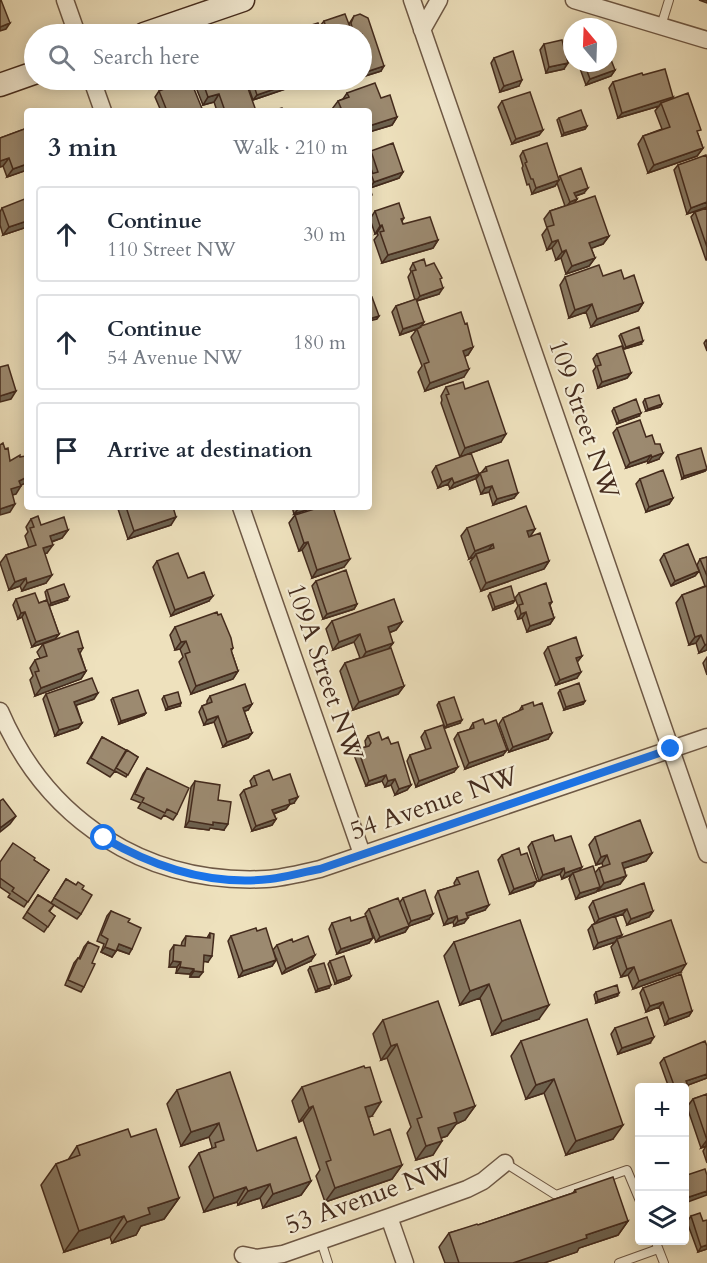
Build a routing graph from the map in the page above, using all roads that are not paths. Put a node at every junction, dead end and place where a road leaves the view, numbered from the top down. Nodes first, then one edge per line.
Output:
1 (65, 0) edge
2 (243, 0) edge
3 (412, 0) edge
4 (439, 0) edge
5 (574, 0) edge
6 (669, 0) edge
7 (73, 24) edge
8 (173, 24) edge
9 (661, 26) junction
10 (423, 30) junction
11 (707, 40) edge
12 (24, 77) edge
13 (0, 85) edge
14 (96, 90) edge
15 (102, 108) edge
16 (242, 510) edge
17 (0, 711) edge
18 (707, 737) edge
19 (671, 749) junction
20 (362, 854) junction
21 (707, 854) edge
22 (505, 1163) joint
23 (635, 1191) edge
24 (389, 1217) junction
25 (321, 1241) junction
26 (656, 1245) edge
27 (243, 1256) dead end
28 (328, 1263) edge
29 (405, 1263) edge
30 (619, 1263) edge
31 (664, 1263) edge

1 - 7 street
2 - 8 street
3 - 10 street, 109 Street NW
4 - 10 street
5 - 9 street
6 - 9 lane
9 - 11 street
10 - 19 street, 109 Street NW
12 - 13 street
14 - 15 street
16 - 20 street, 109A Street NW
17 - 20 street, 54 Avenue NW
18 - 19 street, 54 Avenue NW
19 - 20 street, 54 Avenue NW
19 - 21 street, 109 Street NW
22 - 23 lane
22 - 24 street, 53 Avenue NW
24 - 25 street, 53 Avenue NW
24 - 29 street
25 - 27 street, 53 Avenue NW
25 - 28 lane
26 - 30 lane
26 - 31 lane

